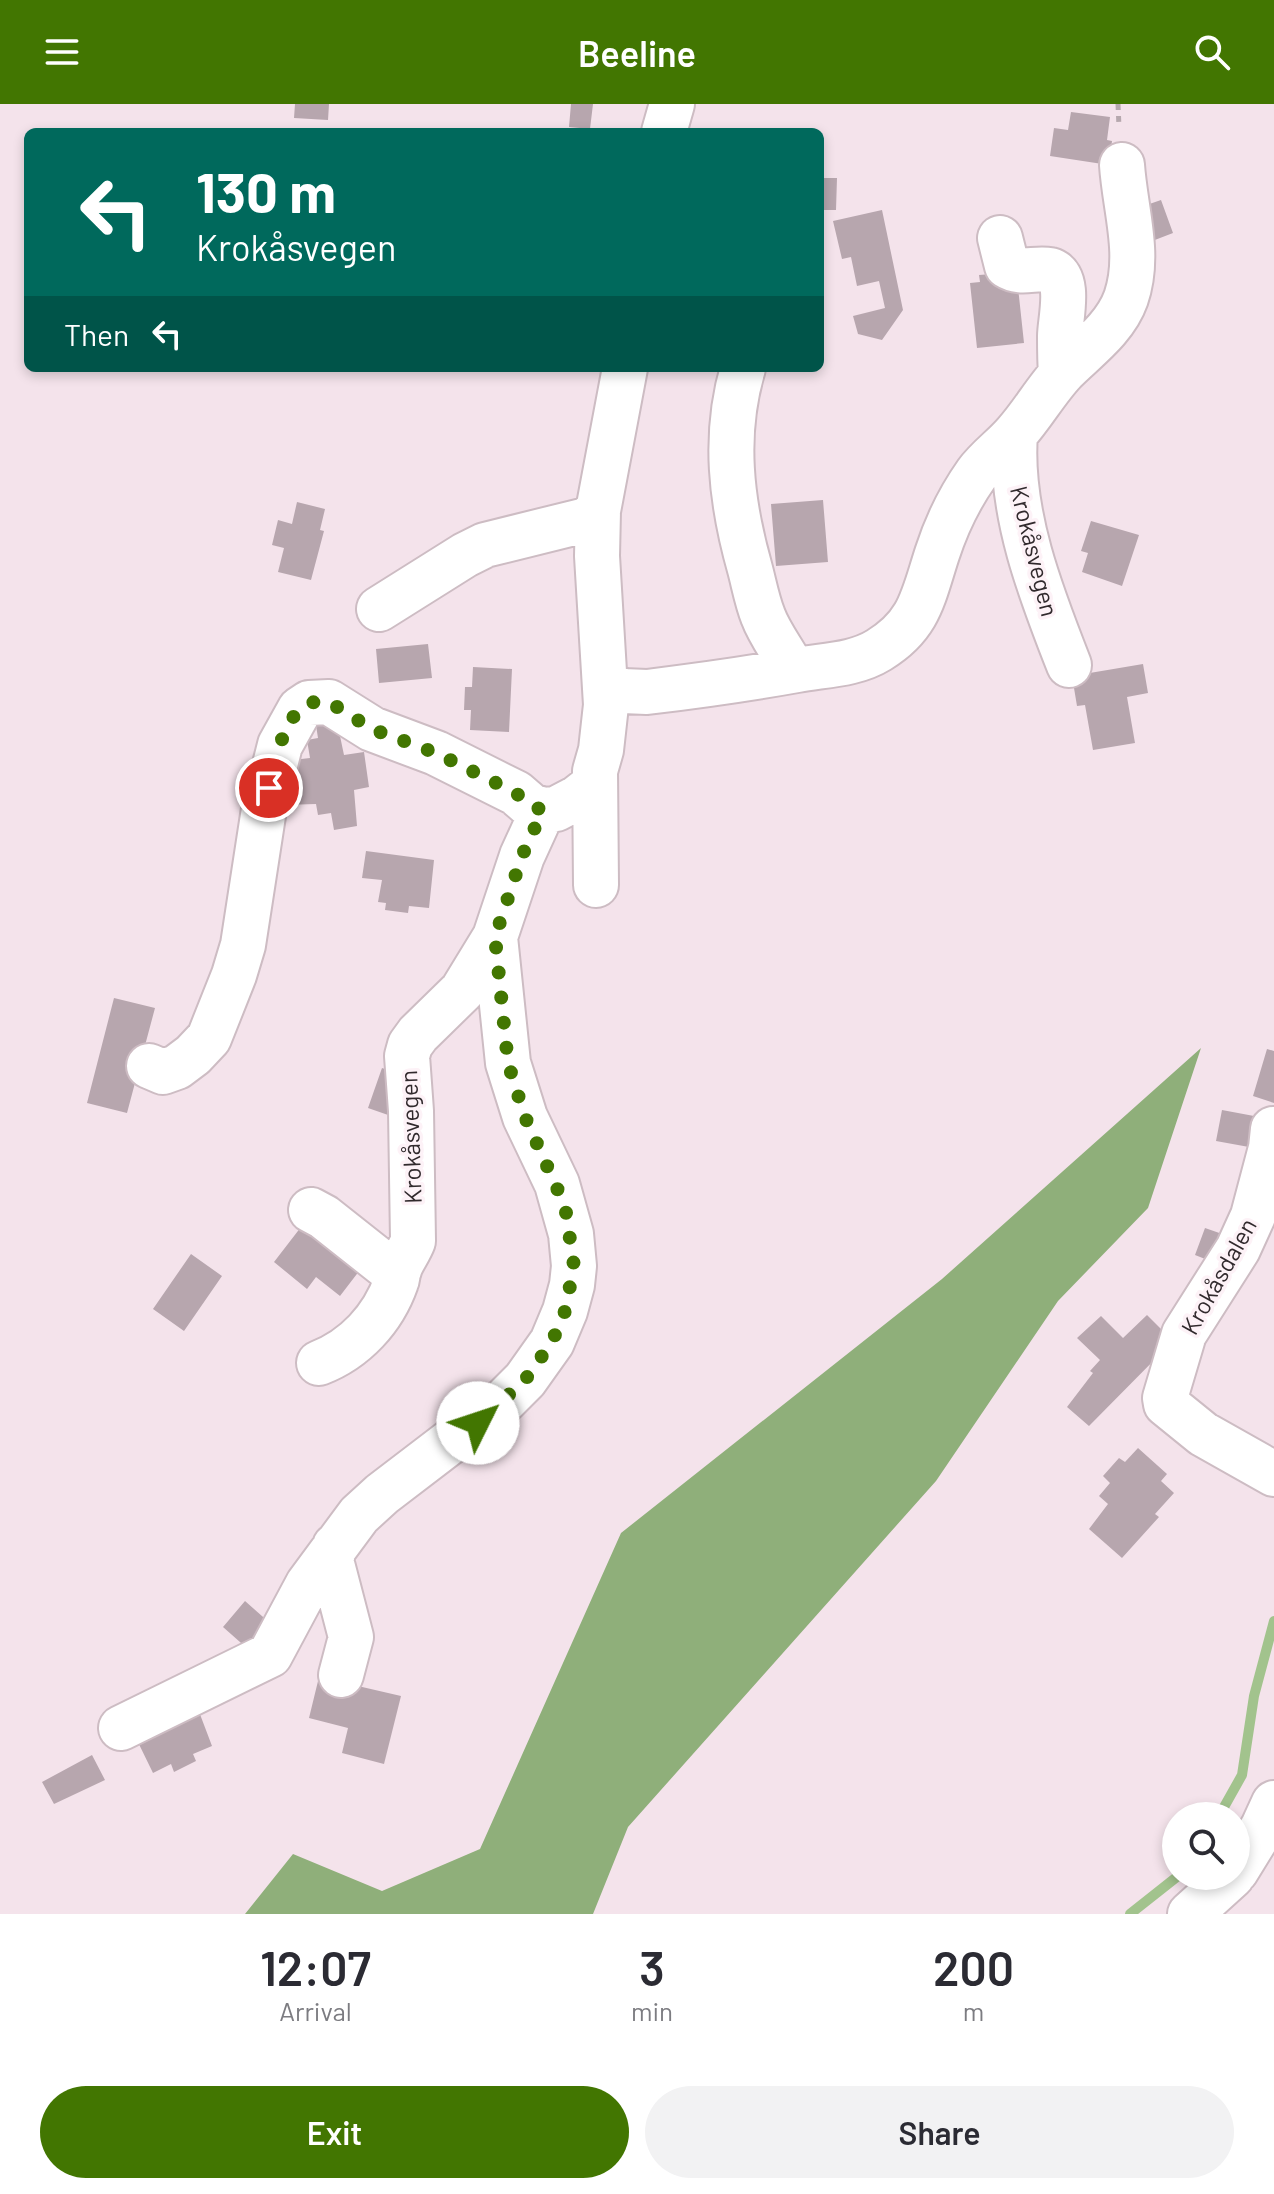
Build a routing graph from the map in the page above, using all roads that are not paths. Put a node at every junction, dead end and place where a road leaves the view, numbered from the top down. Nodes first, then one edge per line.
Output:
1 (672, 104) edge
2 (665, 128) edge
3 (1122, 165) dead end
4 (1000, 238) dead end
5 (624, 372) edge
6 (742, 372) edge
7 (1061, 374) junction
8 (1015, 434) junction
9 (598, 511) junction
10 (379, 609) dead end
11 (1069, 665) dead end
12 (793, 670) junction
13 (605, 683) junction
14 (595, 780) junction
15 (543, 810) junction
16 (596, 885) dead end
17 (495, 937) junction
18 (149, 1066) dead end
19 (1273, 1129) edge
20 (311, 1210) dead end
21 (399, 1268) junction
22 (319, 1363) dead end
23 (1268, 1470) edge
24 (335, 1546) junction
25 (341, 1675) dead end
26 (121, 1728) dead end
27 (1274, 1803) edge
28 (1250, 1848) edge
29 (1216, 1890) edge
30 (1190, 1914) edge

1 - 2 street
3 - 7 street, Krokåsvegen
4 - 7 street
5 - 9 street
6 - 12 street
7 - 8 street, Krokåsvegen
8 - 11 street, Krokåsvegen
8 - 12 street, Krokåsvegen
9 - 10 street
9 - 13 street
12 - 13 street, Krokåsvegen
13 - 14 street
14 - 15 street
14 - 16 street
15 - 17 street, Krokåsvegen
15 - 18 street
17 - 21 street, Krokåsvegen
17 - 24 street, Krokåsvegen
19 - 23 street, Krokåsdalen
20 - 21 street
21 - 22 street, Krokåsvegen
24 - 25 street
24 - 26 street, Krokåsvegen
27 - 28 street
29 - 30 street

